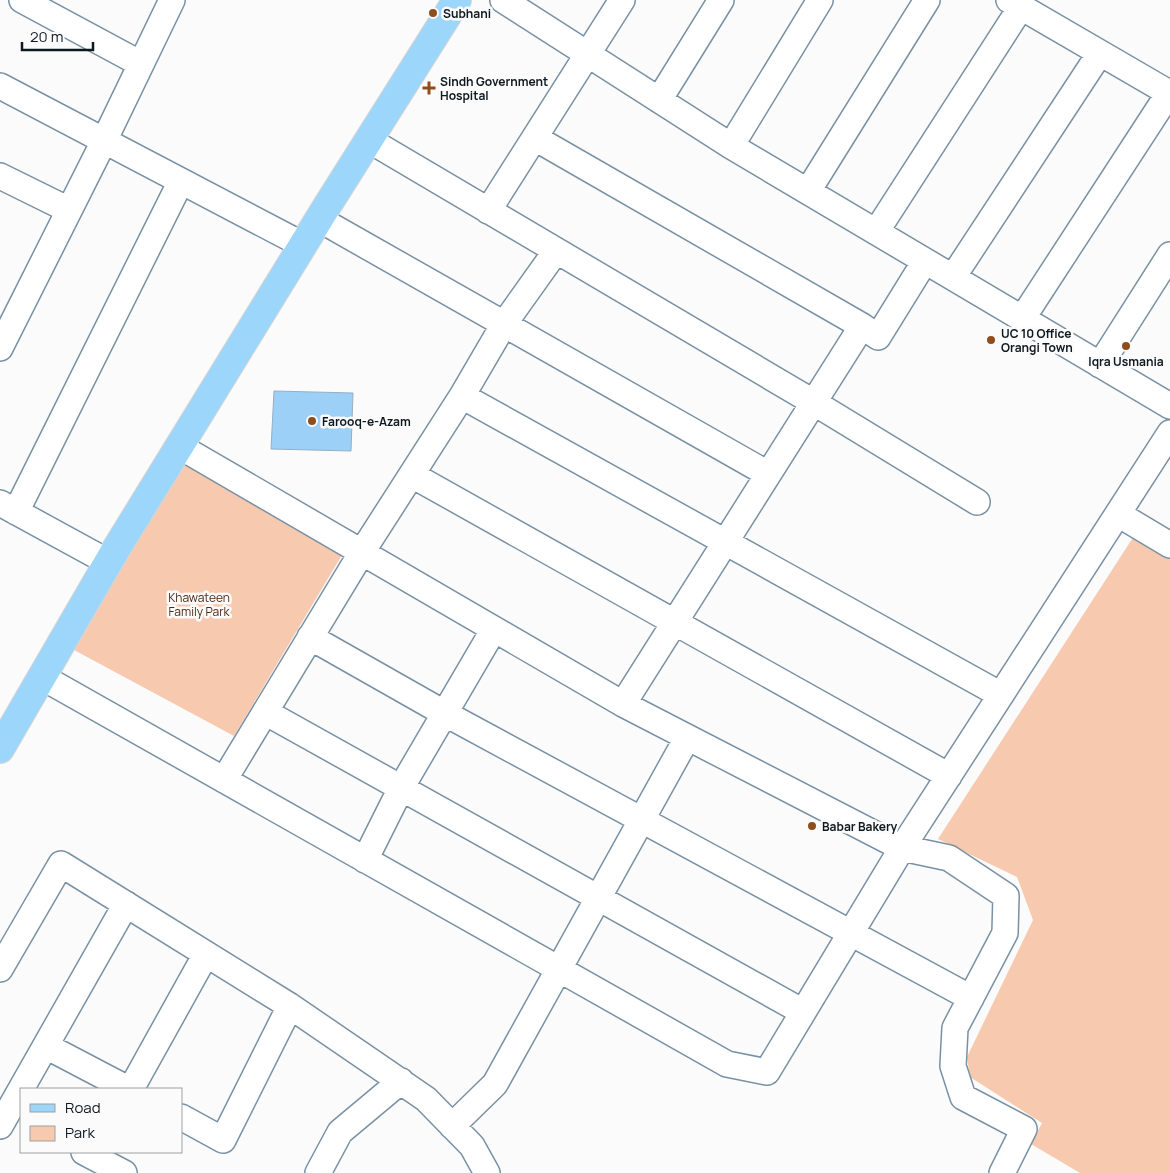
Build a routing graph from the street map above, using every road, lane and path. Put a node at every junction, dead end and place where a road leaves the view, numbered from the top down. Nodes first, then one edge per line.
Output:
1 (22, 0) edge
2 (172, 0) edge
3 (458, 0) edge
4 (503, 0) edge
5 (622, 0) edge
6 (720, 0) edge
7 (820, 0) edge
8 (927, 0) edge
9 (1015, 3) edge
10 (1100, 53) junction
11 (589, 55) junction
12 (141, 64) junction
13 (0, 86) edge
14 (1170, 92) edge
15 (659, 100) junction
16 (535, 138) junction
17 (369, 140) junction
18 (104, 141) junction
19 (731, 146) junction
20 (0, 176) edge
21 (181, 181) junction
22 (808, 191) junction
23 (69, 210) junction
24 (488, 211) junction
25 (319, 219) junction
26 (876, 232) junction
27 (303, 245) junction
28 (556, 251) junction
29 (1170, 255) edge
30 (925, 261) junction
31 (953, 277) junction
32 (1022, 319) junction
33 (504, 324) junction
34 (862, 326) junction
35 (0, 348) edge
36 (1100, 365) junction
37 (462, 396) junction
38 (814, 402) junction
39 (1170, 406) edge
40 (1170, 433) edge
41 (179, 446) junction
42 (768, 474) junction
43 (412, 475) junction
44 (977, 502) dead end
45 (8, 507) edge
46 (1118, 514) junction
47 (725, 542) junction
48 (1170, 546) edge
49 (362, 552) junction
50 (108, 562) junction
51 (675, 622) junction
52 (494, 630) junction
53 (310, 637) junction
54 (42, 677) junction
55 (1001, 695) junction
56 (623, 704) junction
57 (265, 712) junction
58 (444, 713) junction
59 (687, 738) junction
60 (0, 749) edge
61 (949, 776) junction
62 (224, 780) junction
63 (401, 788) junction
64 (641, 820) junction
65 (902, 848) junction
66 (366, 860) junction
67 (598, 898) junction
68 (126, 904) junction
69 (851, 933) junction
70 (206, 954) junction
71 (0, 969) edge
72 (559, 969) junction
73 (971, 998) junction
74 (290, 1006) junction
75 (803, 1012) junction
76 (46, 1046) junction
77 (401, 1081) junction
78 (25, 1088) edge
79 (128, 1088) edge
80 (131, 1088) edge
81 (20, 1099) edge
82 (10, 1119) edge
83 (182, 1119) edge
84 (452, 1126) junction
85 (86, 1153) edge
86 (124, 1173) edge
87 (318, 1173) edge
88 (487, 1173) edge
89 (1002, 1173) edge

1 - 12 street
2 - 12 street
3 - 17 main road
4 - 11 street
5 - 11 street
6 - 15 street
7 - 19 street
8 - 22 street
9 - 10 street
9 - 26 street
10 - 14 street
10 - 31 street
11 - 15 street
11 - 16 street
12 - 18 street
13 - 18 street
14 - 32 street
15 - 19 street
16 - 24 street
16 - 34 street
17 - 24 street
17 - 25 main road
18 - 21 street
18 - 23 street
19 - 22 street
20 - 23 street
21 - 27 street
21 - 45 street
22 - 26 street
23 - 35 street
24 - 28 street
25 - 27 main road
25 - 33 street
26 - 30 street
27 - 41 main road
28 - 33 street
28 - 38 street
29 - 36 street
30 - 31 street
30 - 34 street
31 - 32 street
32 - 36 street
33 - 37 street
33 - 42 street
34 - 38 street
36 - 39 street
37 - 43 street
37 - 47 street
38 - 42 street
38 - 44 street
40 - 46 street
41 - 49 street
41 - 50 main road
42 - 47 street
43 - 49 street
43 - 51 street
45 - 50 street
46 - 48 street
46 - 55 street
47 - 51 street
47 - 55 street
49 - 52 street
49 - 53 street
50 - 54 main road
51 - 56 street
51 - 61 street
52 - 56 street
52 - 58 street
53 - 57 street
53 - 58 street
54 - 60 main road
54 - 62 street
55 - 61 street
56 - 59 street
57 - 62 street
57 - 63 street
58 - 63 street
58 - 64 street
59 - 64 street
59 - 65 street
61 - 65 street
62 - 66 street
63 - 66 street
63 - 67 street
64 - 67 street
64 - 69 street
65 - 69 street
65 - 73 street
66 - 72 street
67 - 72 street
67 - 75 street
68 - 70 street
68 - 71 street
68 - 76 street
69 - 73 street
69 - 75 street
70 - 74 street
70 - 80 street
72 - 75 street
72 - 84 street
73 - 89 street
74 - 77 street
74 - 83 street
76 - 78 street
76 - 79 street
77 - 84 street
77 - 87 street
81 - 82 street
84 - 88 street
85 - 86 street

